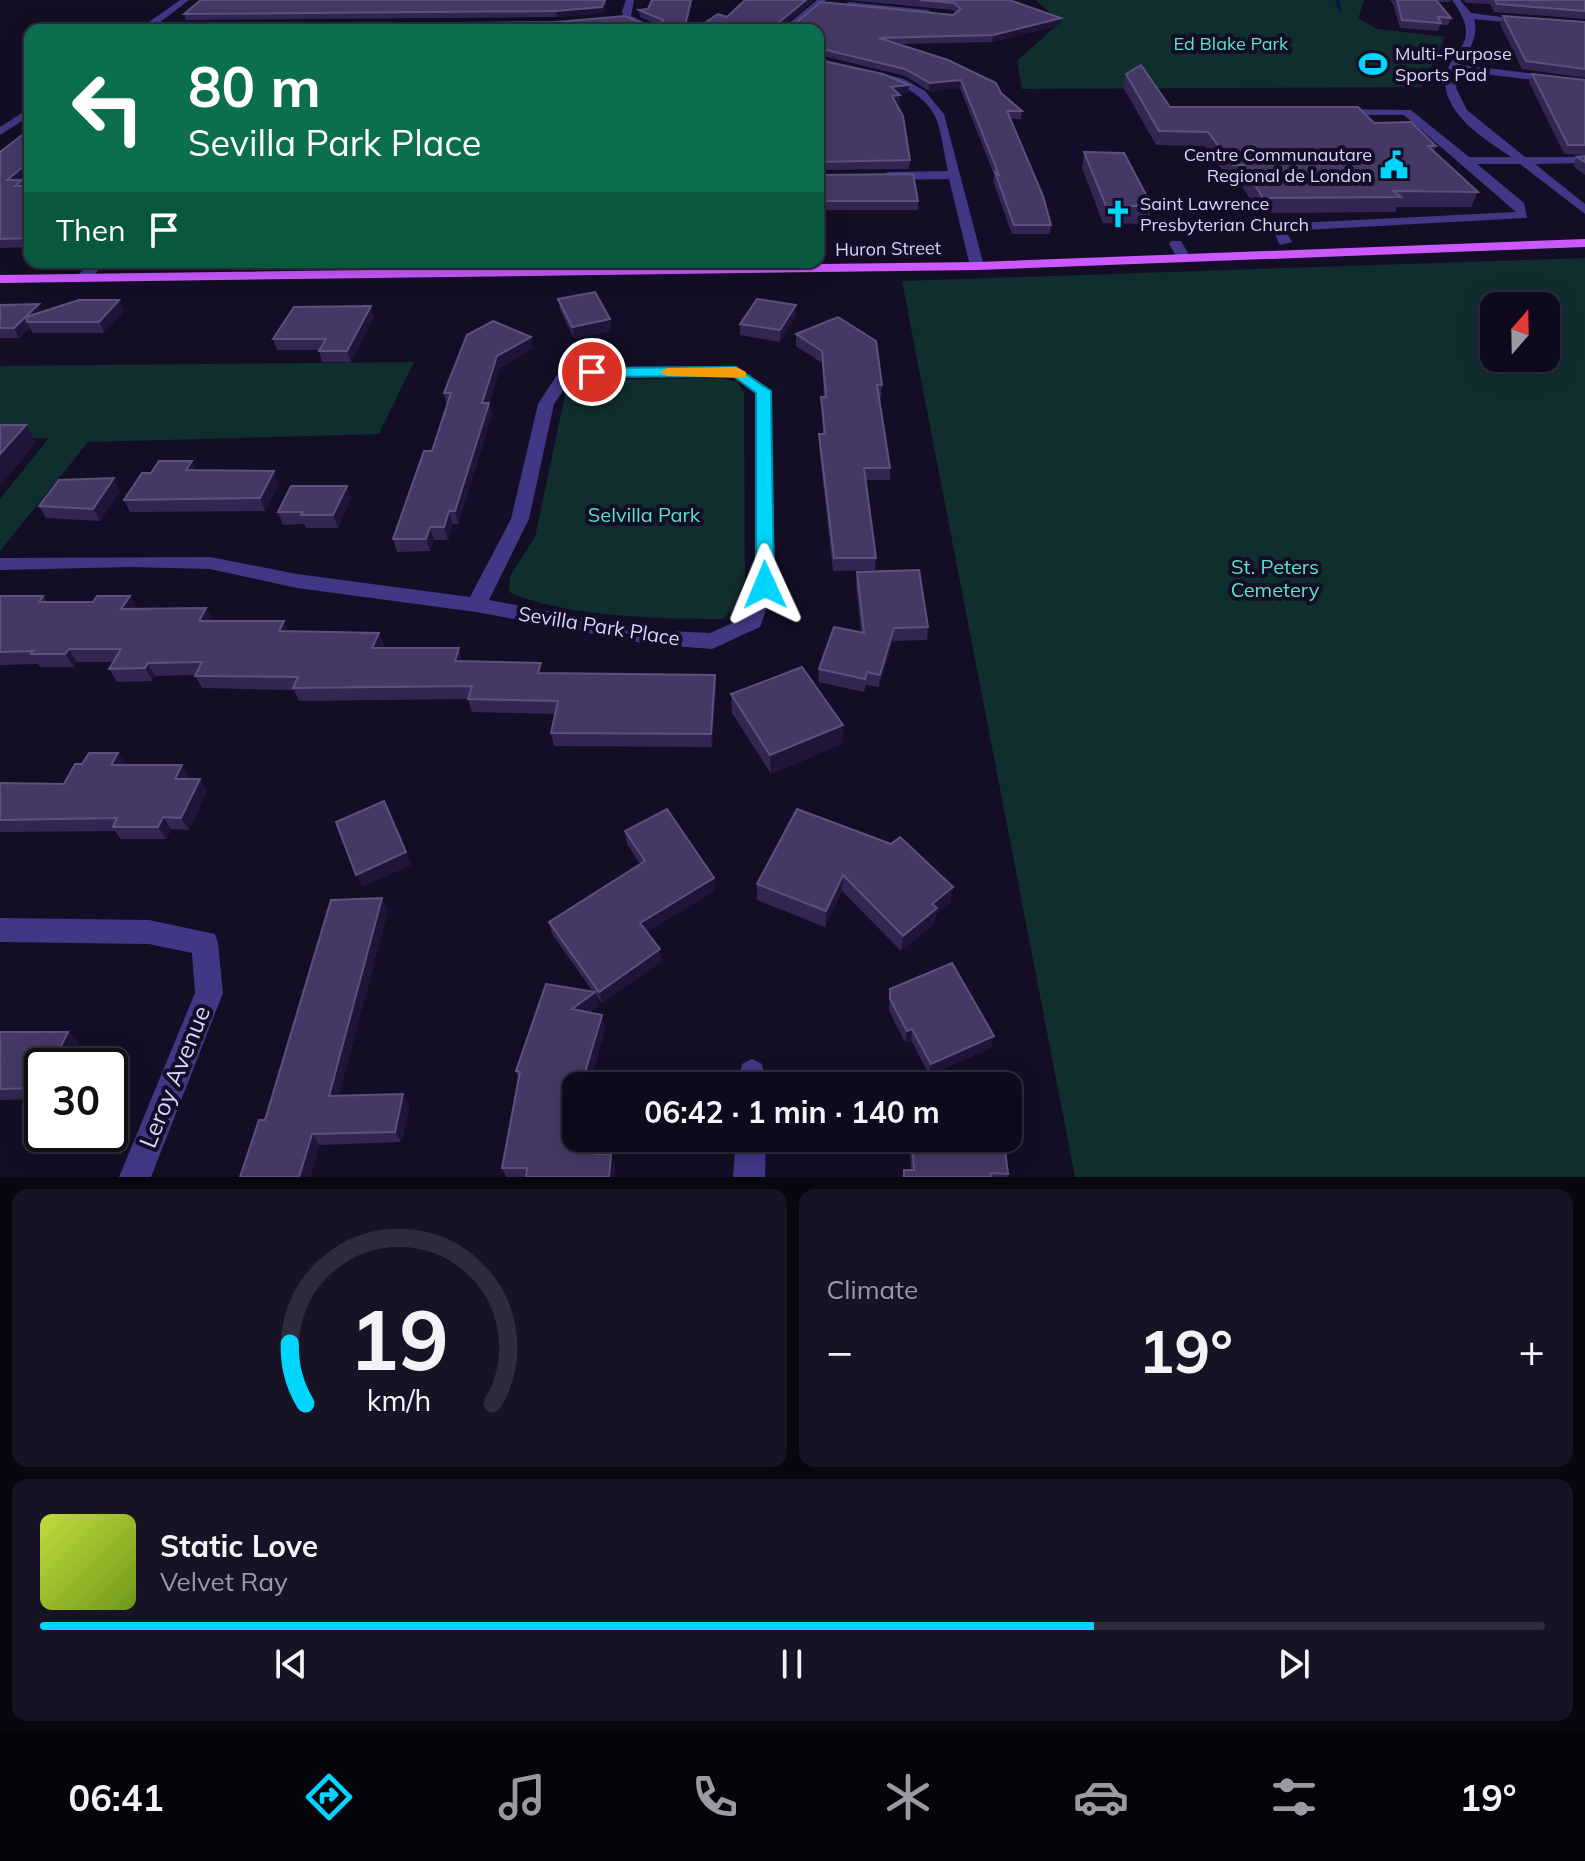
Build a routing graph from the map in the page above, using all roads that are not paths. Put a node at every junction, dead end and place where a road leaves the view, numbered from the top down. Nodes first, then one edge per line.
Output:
1 (185, 0) edge
2 (630, 0) edge
3 (1456, 0) edge
4 (821, 2) edge
5 (942, 15) edge
6 (1471, 16) junction
7 (627, 17) junction
8 (614, 18) edge
9 (1543, 22) edge
10 (152, 24) edge
11 (643, 24) edge
12 (794, 24) edge
13 (824, 62) edge
14 (1453, 67) junction
15 (1585, 83) edge
16 (1329, 112) edge
17 (24, 115) edge
18 (0, 132) edge
19 (1585, 160) edge
20 (1466, 161) junction
21 (1523, 161) junction
22 (952, 175) junction
23 (878, 176) edge
24 (1585, 210) edge
25 (1285, 242) dead end
26 (1585, 243) edge
27 (1176, 244) dead end
28 (1184, 258) junction
29 (977, 266) junction
30 (93, 268) edge
31 (83, 278) junction
32 (0, 279) edge
33 (0, 564) edge
34 (476, 605) junction
35 (0, 930) edge
36 (750, 1152) edge
37 (135, 1177) edge
38 (749, 1177) edge

1 - 10 street
2 - 7 street
3 - 6 street
4 - 5 street
4 - 12 street
6 - 9 street
6 - 14 street
7 - 8 street
7 - 11 street
13 - 22 street
14 - 15 street
14 - 21 street
16 - 20 street
17 - 18 street
19 - 21 street
20 - 21 street
20 - 25 street
21 - 24 street
22 - 23 street
22 - 29 street
26 - 28 main road, Huron Street
27 - 28 street
28 - 29 main road, Huron Street
29 - 31 main road, Huron Street
30 - 31 street
31 - 32 main road, Huron Street
33 - 34 street, Sevilla Park Place
34 - 34 street, Sevilla Park Place
35 - 37 street, Leroy Avenue
36 - 38 street

